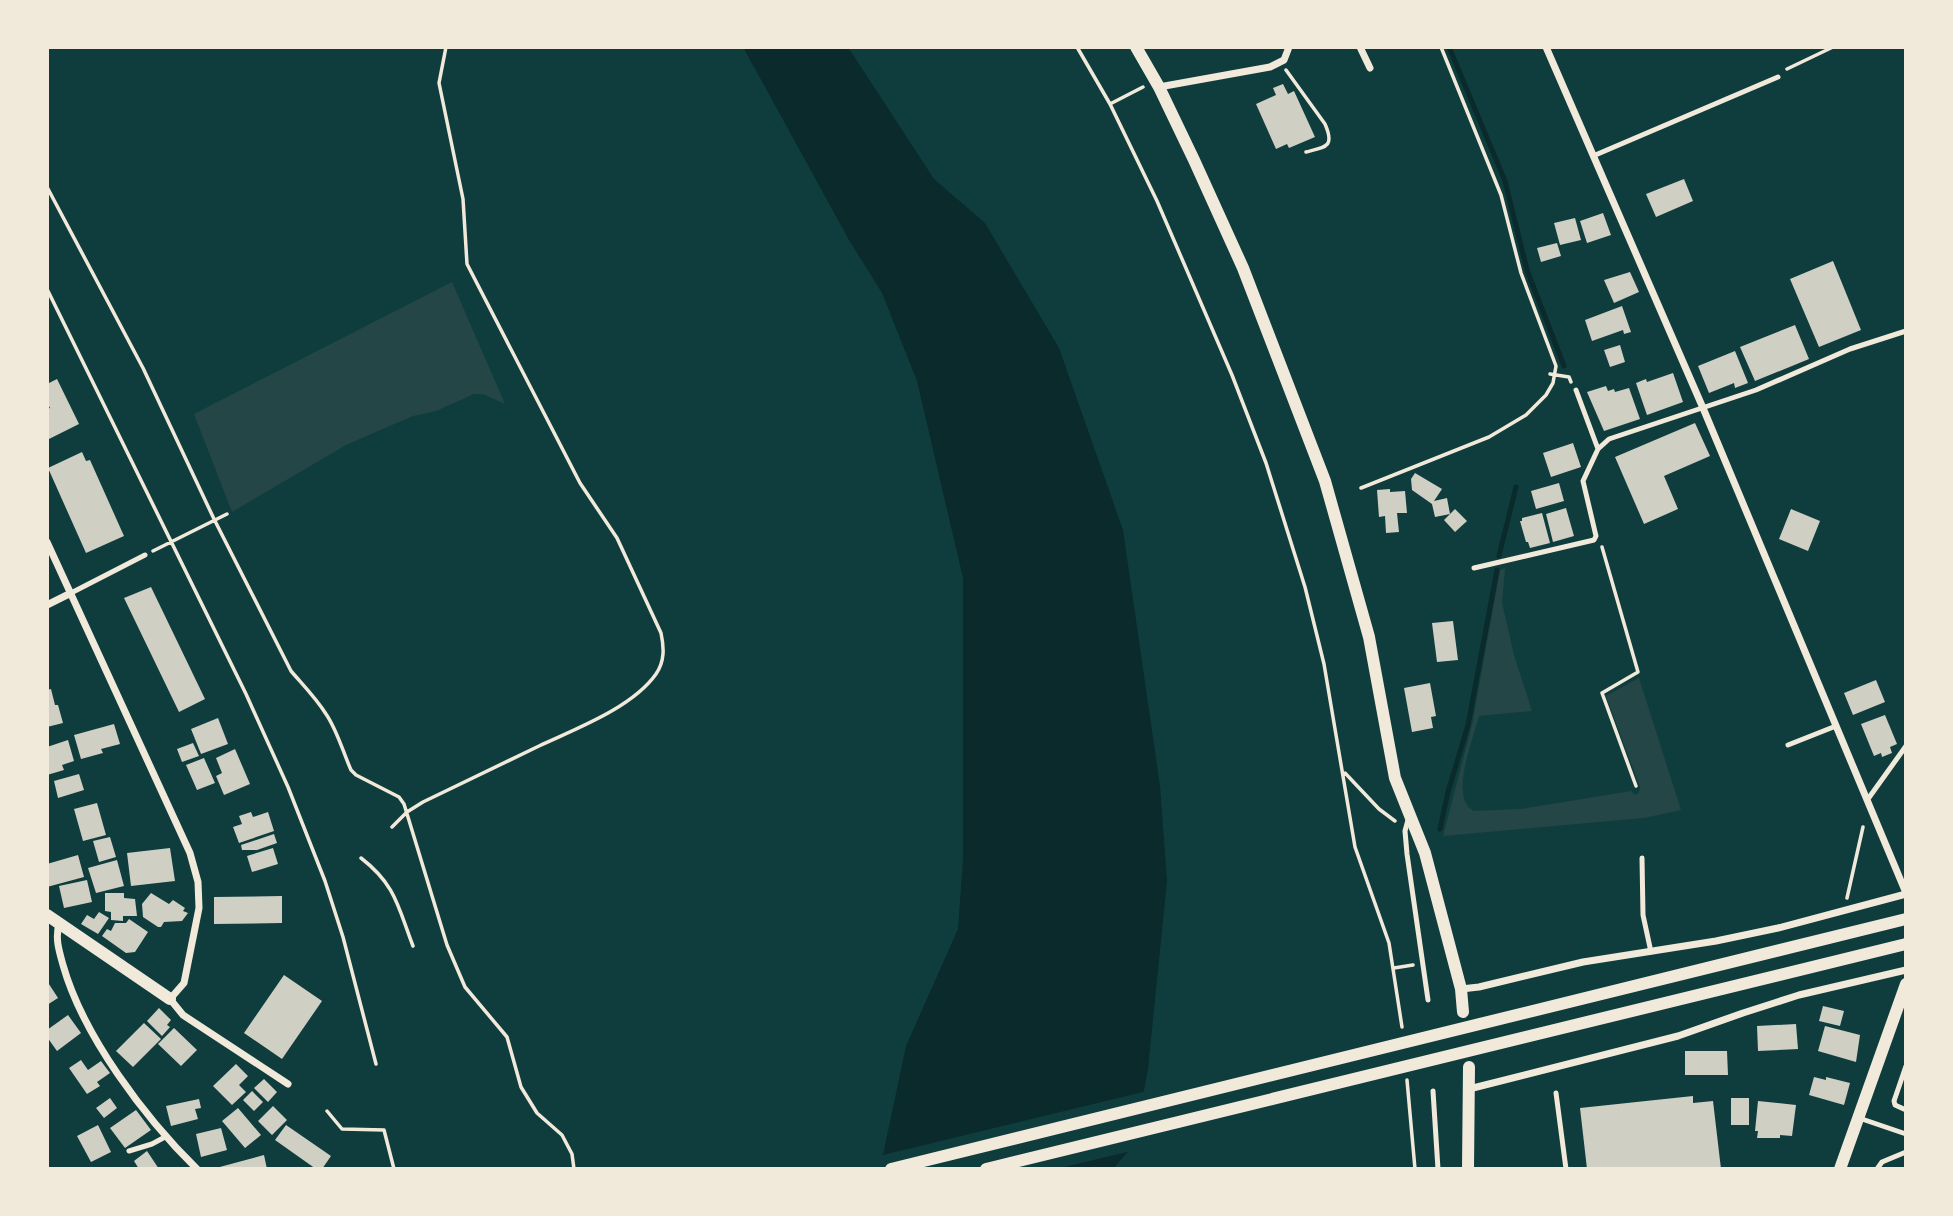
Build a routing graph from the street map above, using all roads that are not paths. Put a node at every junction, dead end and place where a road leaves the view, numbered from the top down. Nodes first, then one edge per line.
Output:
1 (1136, 47) edge
2 (1289, 47) edge
3 (1360, 47) edge
4 (1546, 47) edge
5 (1370, 68) dead end
6 (1777, 77) road end
7 (1159, 87) junction
8 (1593, 156) junction
9 (1906, 331) edge
10 (1576, 390) road end
11 (1703, 408) junction
12 (1598, 449) junction
13 (47, 542) edge
14 (145, 555) dead end
15 (1474, 568) dead end
16 (71, 593) junction
17 (47, 605) edge
18 (1836, 726) junction
19 (1788, 745) dead end
20 (1906, 746) edge
21 (1868, 799) junction
22 (1410, 814) junction
23 (1642, 858) dead end
24 (1906, 894) edge
25 (47, 915) edge
26 (1906, 919) edge
27 (59, 924) junction
28 (1906, 944) edge
29 (1651, 951) junction
30 (1906, 970) edge
31 (1906, 984) edge
32 (1461, 989) junction
33 (170, 999) junction
34 (1428, 1000) dead end
35 (1463, 1012) dead end
36 (1906, 1066) edge
37 (1469, 1067) dead end
38 (288, 1084) dead end
39 (1469, 1089) junction
40 (1433, 1091) dead end
41 (1556, 1093) dead end
42 (1906, 1110) edge
43 (1859, 1118) junction
44 (1906, 1134) edge
45 (165, 1137) junction
46 (129, 1151) dead end
47 (1906, 1152) edge
48 (197, 1169) edge
49 (891, 1169) edge
50 (986, 1169) edge
51 (1438, 1169) edge
52 (1468, 1169) edge
53 (1566, 1169) edge
54 (1840, 1169) edge
55 (1877, 1169) edge

1 - 7 street
2 - 7 street
3 - 5 street
4 - 8 street
6 - 8 lane
7 - 22 street
8 - 11 street
9 - 11 lane
10 - 12 lane
11 - 12 lane
11 - 18 street
12 - 15 lane
13 - 16 street
14 - 16 lane
16 - 17 street
16 - 33 street
18 - 19 lane
18 - 21 street
20 - 21 lane
21 - 24 street
22 - 32 street
22 - 34 lane
23 - 29 lane
24 - 29 street
25 - 27 street
26 - 49 street
27 - 33 street
27 - 45 street
28 - 50 street
29 - 32 street
30 - 39 street
31 - 43 street
32 - 35 street
33 - 38 street
36 - 42 lane
37 - 39 street
39 - 52 street
40 - 51 lane
41 - 53 lane
43 - 44 lane
43 - 54 street
45 - 46 lane
45 - 48 street
47 - 55 lane

